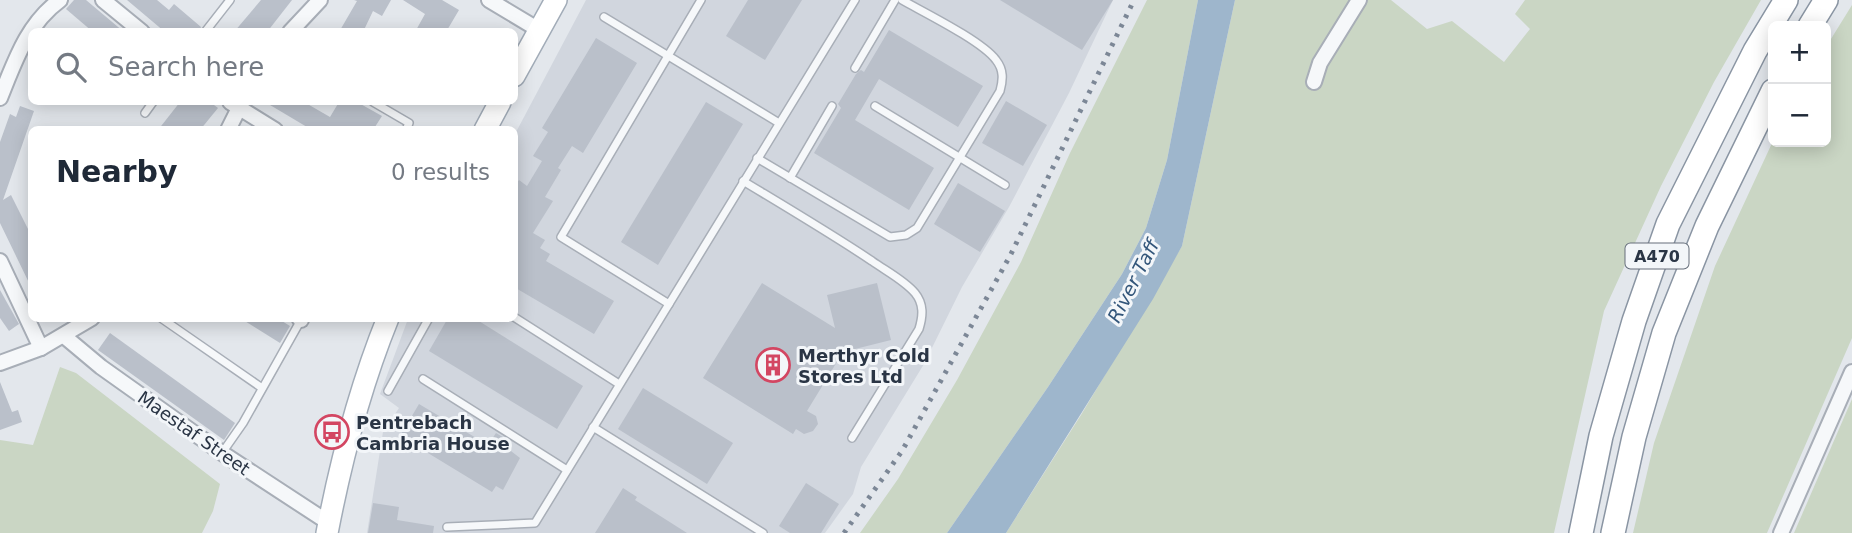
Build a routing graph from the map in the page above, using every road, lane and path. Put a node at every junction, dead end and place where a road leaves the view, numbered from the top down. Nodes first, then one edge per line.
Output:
1 (60, 0) edge
2 (103, 0) edge
3 (230, 0) edge
4 (489, 0) edge
5 (556, 0) edge
6 (701, 0) edge
7 (855, 0) edge
8 (895, 0) edge
9 (902, 0) edge
10 (1359, 0) edge
11 (1786, 0) edge
12 (1826, 0) edge
13 (315, 1) edge
14 (604, 17) dead end
15 (1813, 21) edge
16 (31, 28) edge
17 (137, 28) edge
18 (208, 28) edge
19 (293, 28) edge
20 (539, 30) junction
21 (28, 34) edge
22 (667, 56) junction
23 (855, 68) dead end
24 (518, 69) edge
25 (1314, 82) dead end
26 (0, 98) edge
27 (1768, 101) edge
28 (151, 105) edge
29 (237, 105) edge
30 (238, 105) edge
31 (378, 105) edge
32 (498, 105) edge
33 (832, 106) dead end
34 (874, 106) dead end
35 (145, 113) dead end
36 (779, 123) junction
37 (229, 126) edge
38 (269, 126) edge
39 (408, 126) edge
40 (487, 126) edge
41 (757, 158) junction
42 (960, 158) junction
43 (790, 178) junction
44 (743, 181) junction
45 (1005, 186) dead end
46 (0, 261) edge
47 (668, 304) junction
48 (28, 320) edge
49 (518, 320) edge
50 (29, 322) edge
51 (86, 322) edge
52 (167, 322) edge
53 (299, 322) edge
54 (386, 322) edge
55 (427, 322) edge
56 (64, 337) junction
57 (41, 348) junction
58 (0, 363) edge
59 (1852, 372) edge
60 (423, 379) dead end
61 (620, 384) junction
62 (262, 388) junction
63 (388, 391) dead end
64 (593, 427) junction
65 (852, 438) dead end
66 (222, 453) junction
67 (568, 470) junction
68 (446, 527) dead end
69 (328, 528) edge
70 (763, 533) edge
71 (1581, 533) edge
72 (1613, 533) edge
73 (1781, 533) edge

1 - 16 street
2 - 17 street
3 - 18 lane
4 - 20 street
5 - 20 main road
6 - 22 lane
7 - 36 lane
8 - 23 lane
9 - 42 lane
10 - 25 street
11 - 71 highway, A470
12 - 15 highway
13 - 19 street
14 - 22 lane
20 - 24 main road
21 - 26 street
22 - 36 lane
22 - 47 lane
27 - 72 highway, A470
28 - 35 lane
29 - 37 street
30 - 38 street
31 - 39 lane
32 - 40 main road
33 - 43 lane
34 - 42 lane
36 - 41 lane
41 - 43 lane
41 - 44 lane
42 - 43 lane
42 - 45 lane
44 - 47 lane
44 - 65 lane
46 - 48 street
47 - 61 lane
49 - 61 lane
50 - 57 street
51 - 56 street
52 - 62 lane
53 - 62 lane
54 - 69 main road
55 - 63 lane
56 - 57 street
56 - 66 street, Maestaf Street
57 - 58 street
59 - 73 street
60 - 67 lane
61 - 64 lane
62 - 66 lane
64 - 67 lane
64 - 70 lane
66 - 69 street, Maestaf Street
67 - 68 lane

